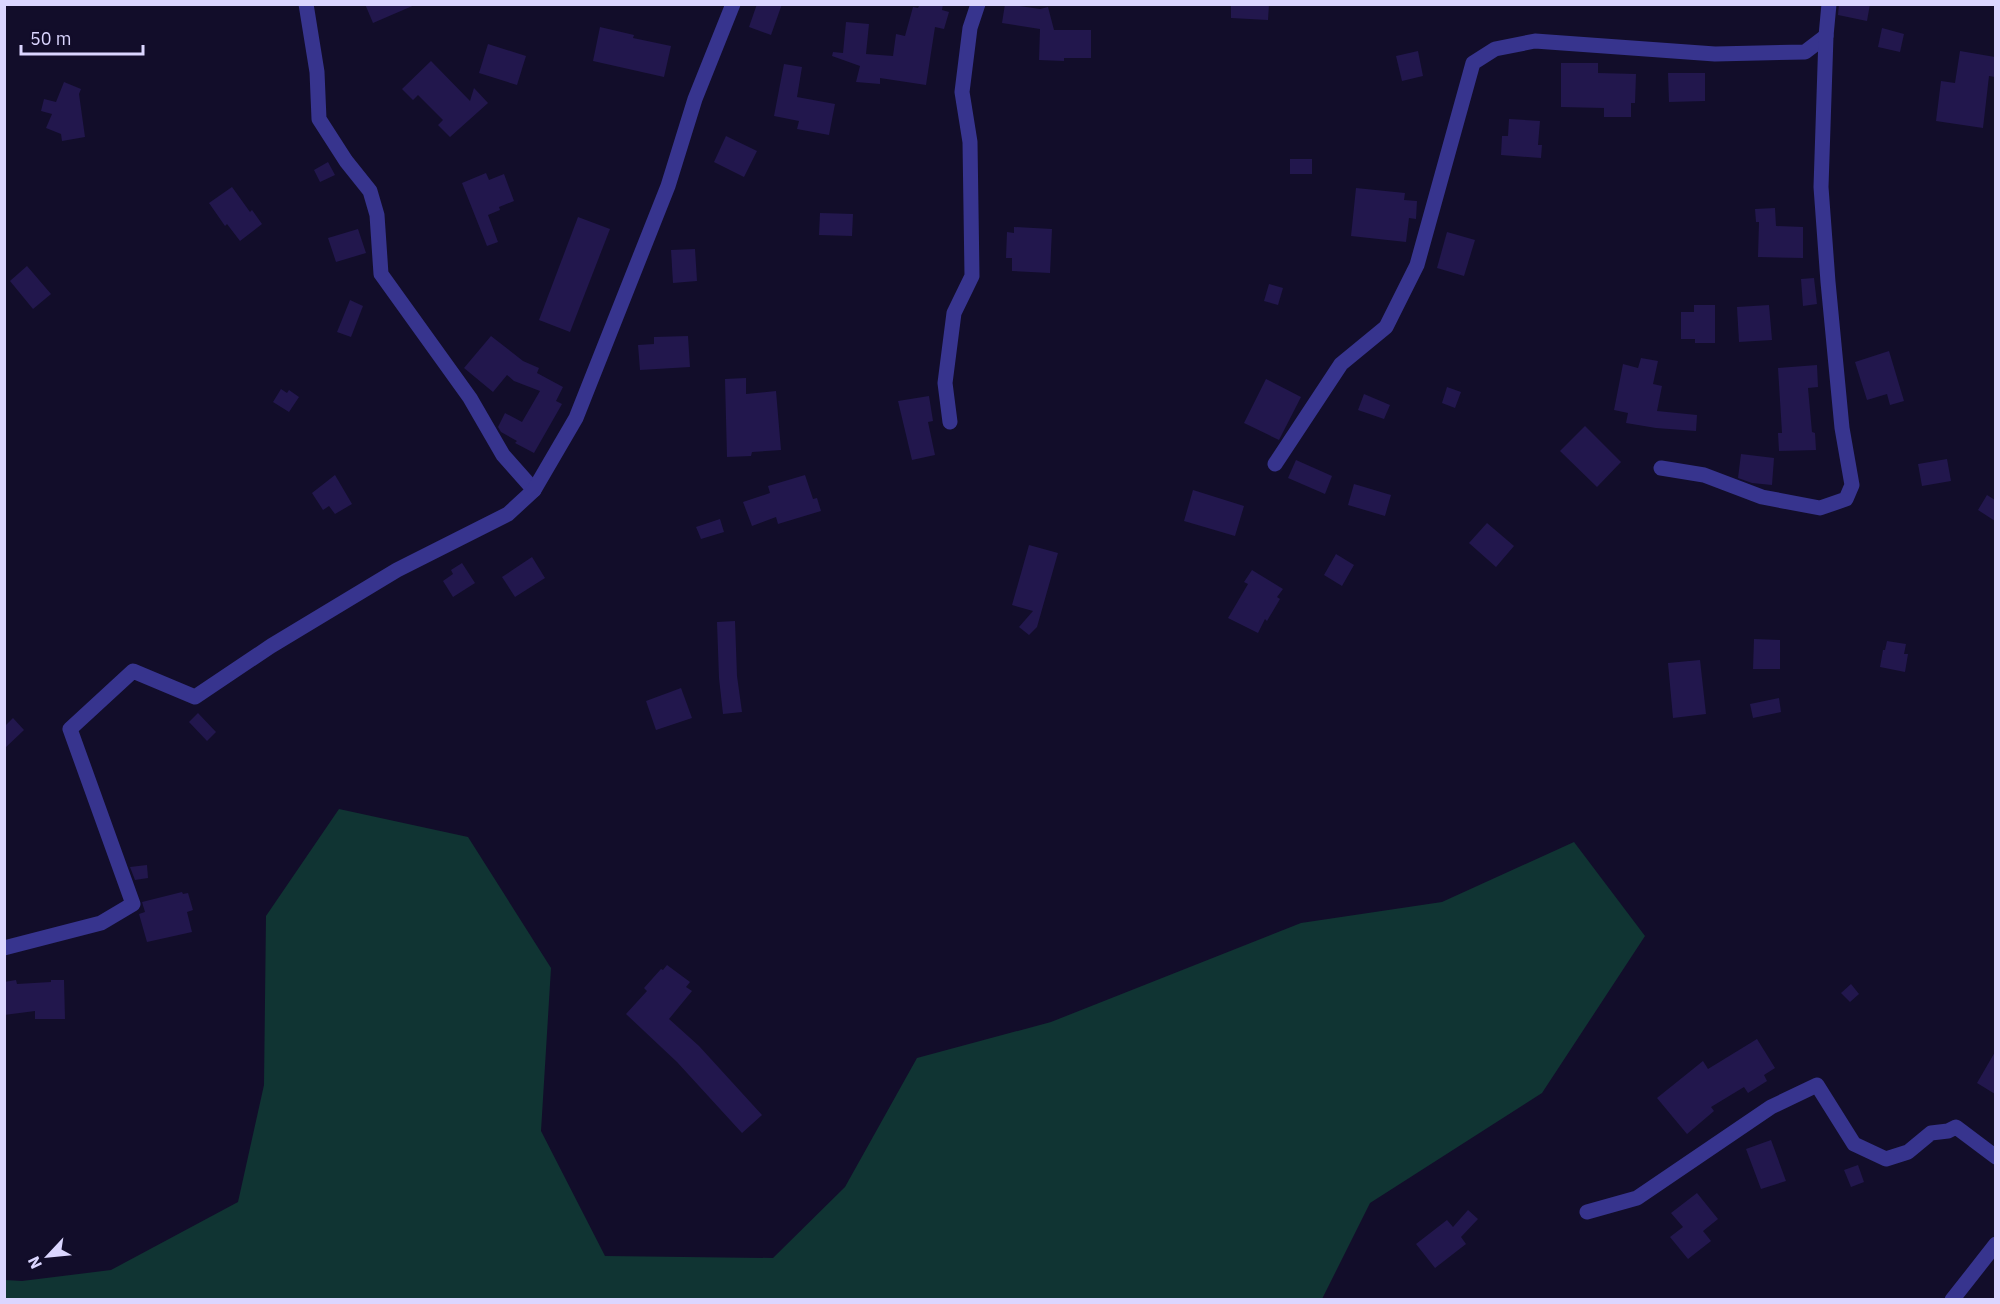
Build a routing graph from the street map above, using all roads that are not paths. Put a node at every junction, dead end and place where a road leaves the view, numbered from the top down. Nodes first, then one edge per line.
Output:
1 (306, 4) edge
2 (733, 4) edge
3 (978, 4) edge
4 (1829, 4) edge
5 (1826, 36) junction
6 (950, 422) dead end
7 (1275, 464) dead end
8 (1661, 468) dead end
9 (534, 490) junction
10 (4, 948) edge
11 (1995, 1157) edge
12 (1587, 1212) dead end
13 (1995, 1244) edge
14 (1952, 1299) edge

1 - 9 street
2 - 9 street
3 - 6 street
4 - 5 street
5 - 7 street
5 - 8 street
9 - 10 street
11 - 12 street
13 - 14 street

